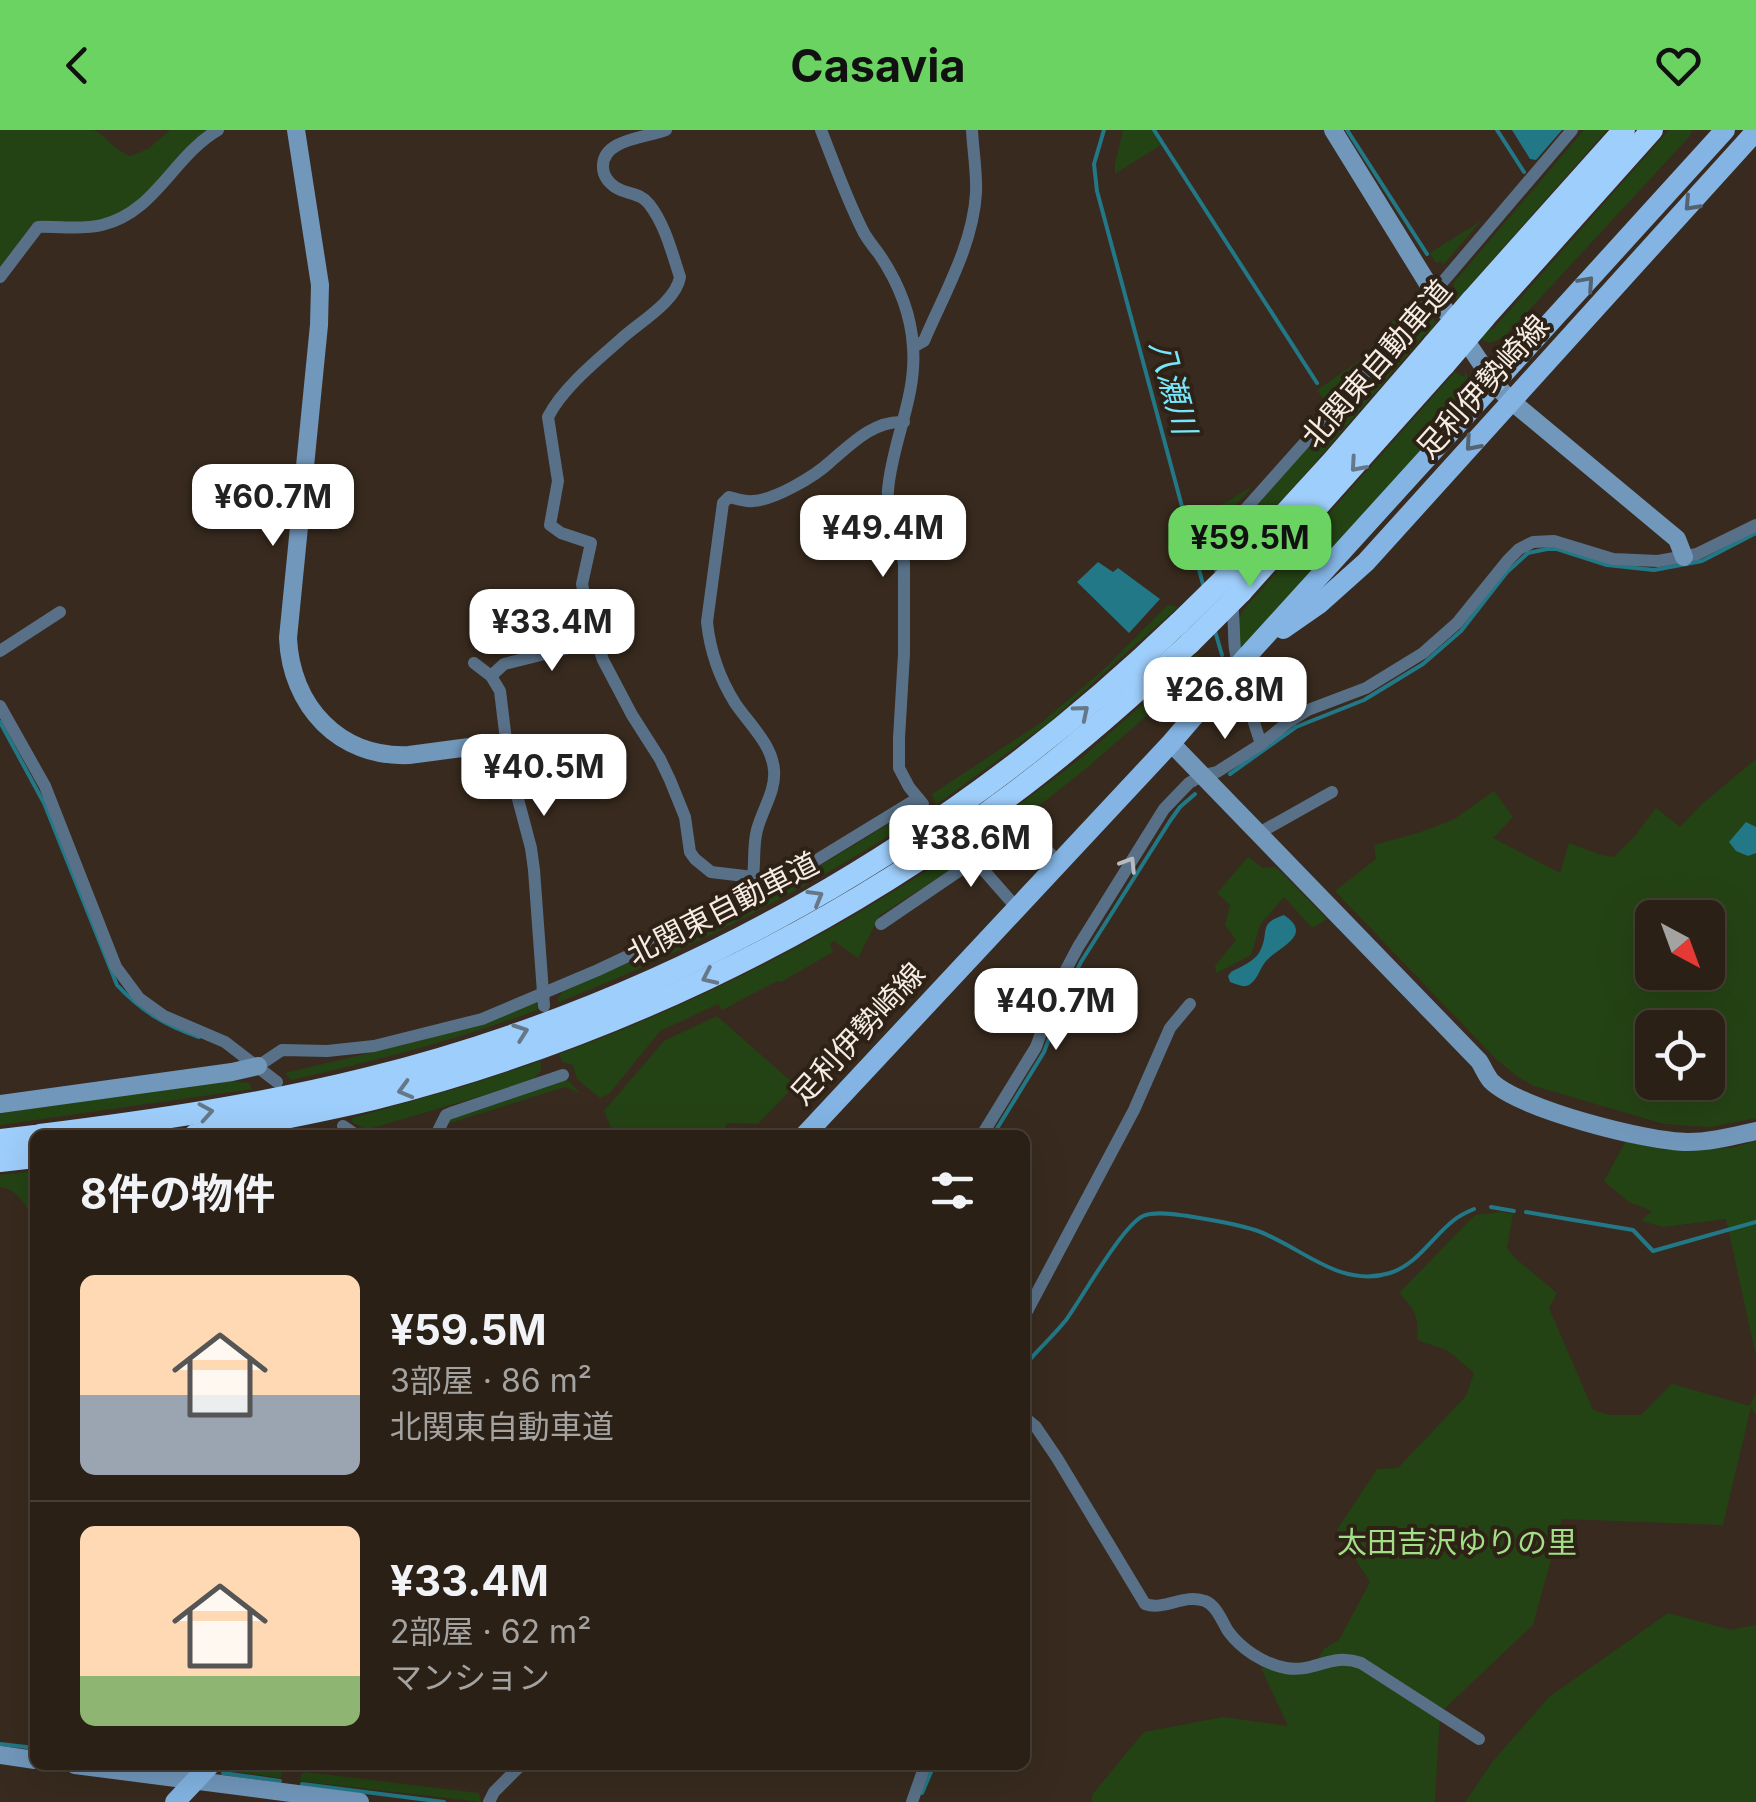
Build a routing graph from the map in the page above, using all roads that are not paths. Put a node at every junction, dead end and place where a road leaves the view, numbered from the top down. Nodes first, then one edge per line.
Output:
1 (218, 130) edge
2 (296, 130) edge
3 (666, 130) edge
4 (821, 130) edge
5 (972, 130) edge
6 (1333, 130) edge
7 (1572, 130) edge
8 (1624, 130) edge
9 (1652, 130) edge
10 (1756, 131) edge
11 (1720, 132) edge
12 (0, 277) edge
13 (1434, 292) junction
14 (1478, 309) junction
15 (913, 347) junction
16 (1495, 384) junction
17 (1510, 400) junction
18 (904, 422) junction
19 (1756, 524) edge
20 (1684, 557) junction
21 (60, 612) dead end
22 (1184, 633) junction
23 (597, 641) junction
24 (0, 651) edge
25 (474, 663) dead end
26 (1239, 666) junction
27 (491, 676) junction
28 (0, 706) edge
29 (507, 742) junction
30 (1171, 743) junction
31 (1261, 744) junction
32 (1202, 775) junction
33 (1332, 792) dead end
34 (1259, 832) junction
35 (965, 850) dead end
36 (976, 862) junction
37 (1059, 862) junction
38 (754, 877) junction
39 (1016, 907) junction
40 (881, 924) dead end
41 (662, 940) dead end
42 (544, 999) junction
43 (1190, 1004) dead end
44 (258, 1066) junction
45 (555, 1073) dead end
46 (276, 1082) dead end
47 (0, 1104) edge
48 (343, 1126) dead end
49 (75, 1130) edge
50 (221, 1130) edge
51 (349, 1130) edge
52 (438, 1130) edge
53 (811, 1130) edge
54 (985, 1130) edge
55 (1756, 1131) edge
56 (30, 1136) edge
57 (0, 1140) edge
58 (30, 1158) edge
59 (0, 1161) edge
60 (1030, 1306) edge
61 (1030, 1422) edge
62 (1480, 1739) dead end
63 (0, 1755) edge
64 (30, 1759) edge
65 (150, 1770) edge
66 (516, 1770) edge
67 (923, 1770) edge
68 (203, 1773) edge
69 (175, 1802) edge
70 (360, 1802) edge
71 (488, 1802) edge
72 (912, 1802) edge

1 - 12 street
2 - 29 street
3 - 23 street
4 - 15 street
5 - 15 street
6 - 13 street
7 - 13 street
8 - 14 highway, 北関東自動車道
9 - 14 highway, 北関東自動車道
10 -> 17 main road, 足利伊勢崎線
16 -> 11 main road, 足利伊勢崎線
13 - 16 street
13 - 26 street
14 - 22 highway, 北関東自動車道, bridge
15 - 18 street
16 - 17 street
16 - 26 main road, 足利伊勢崎線
17 - 20 street
17 -> 26 main road, 足利伊勢崎線
18 - 38 street
18 - 38 street
19 - 20 street
20 - 31 street
21 - 24 street
49 -> 22 highway, 北関東自動車道
22 -> 50 highway, 北関東自動車道
23 - 27 street
23 - 38 street
25 - 27 street
26 - 30 main road, 足利伊勢崎線
26 - 31 street
27 - 29 street
28 - 44 street
29 - 42 street
30 - 32 street
30 - 37 main road, 足利伊勢崎線
31 - 32 street
32 - 34 street
54 -> 32 street
33 - 34 street
34 - 55 street
35 - 36 street
36 - 37 street
36 - 39 street
36 - 40 street
37 - 39 main road, 足利伊勢崎線
39 - 53 main road, 足利伊勢崎線
41 - 42 street
42 - 44 street
43 - 60 street
44 - 46 street
44 - 47 street
45 - 52 street
48 - 51 street
56 - 57 highway, 北関東自動車道
58 - 59 highway
61 - 62 street
63 - 64 street
65 - 68 street
66 - 71 street
67 - 72 street
68 - 69 main road
68 - 70 street

